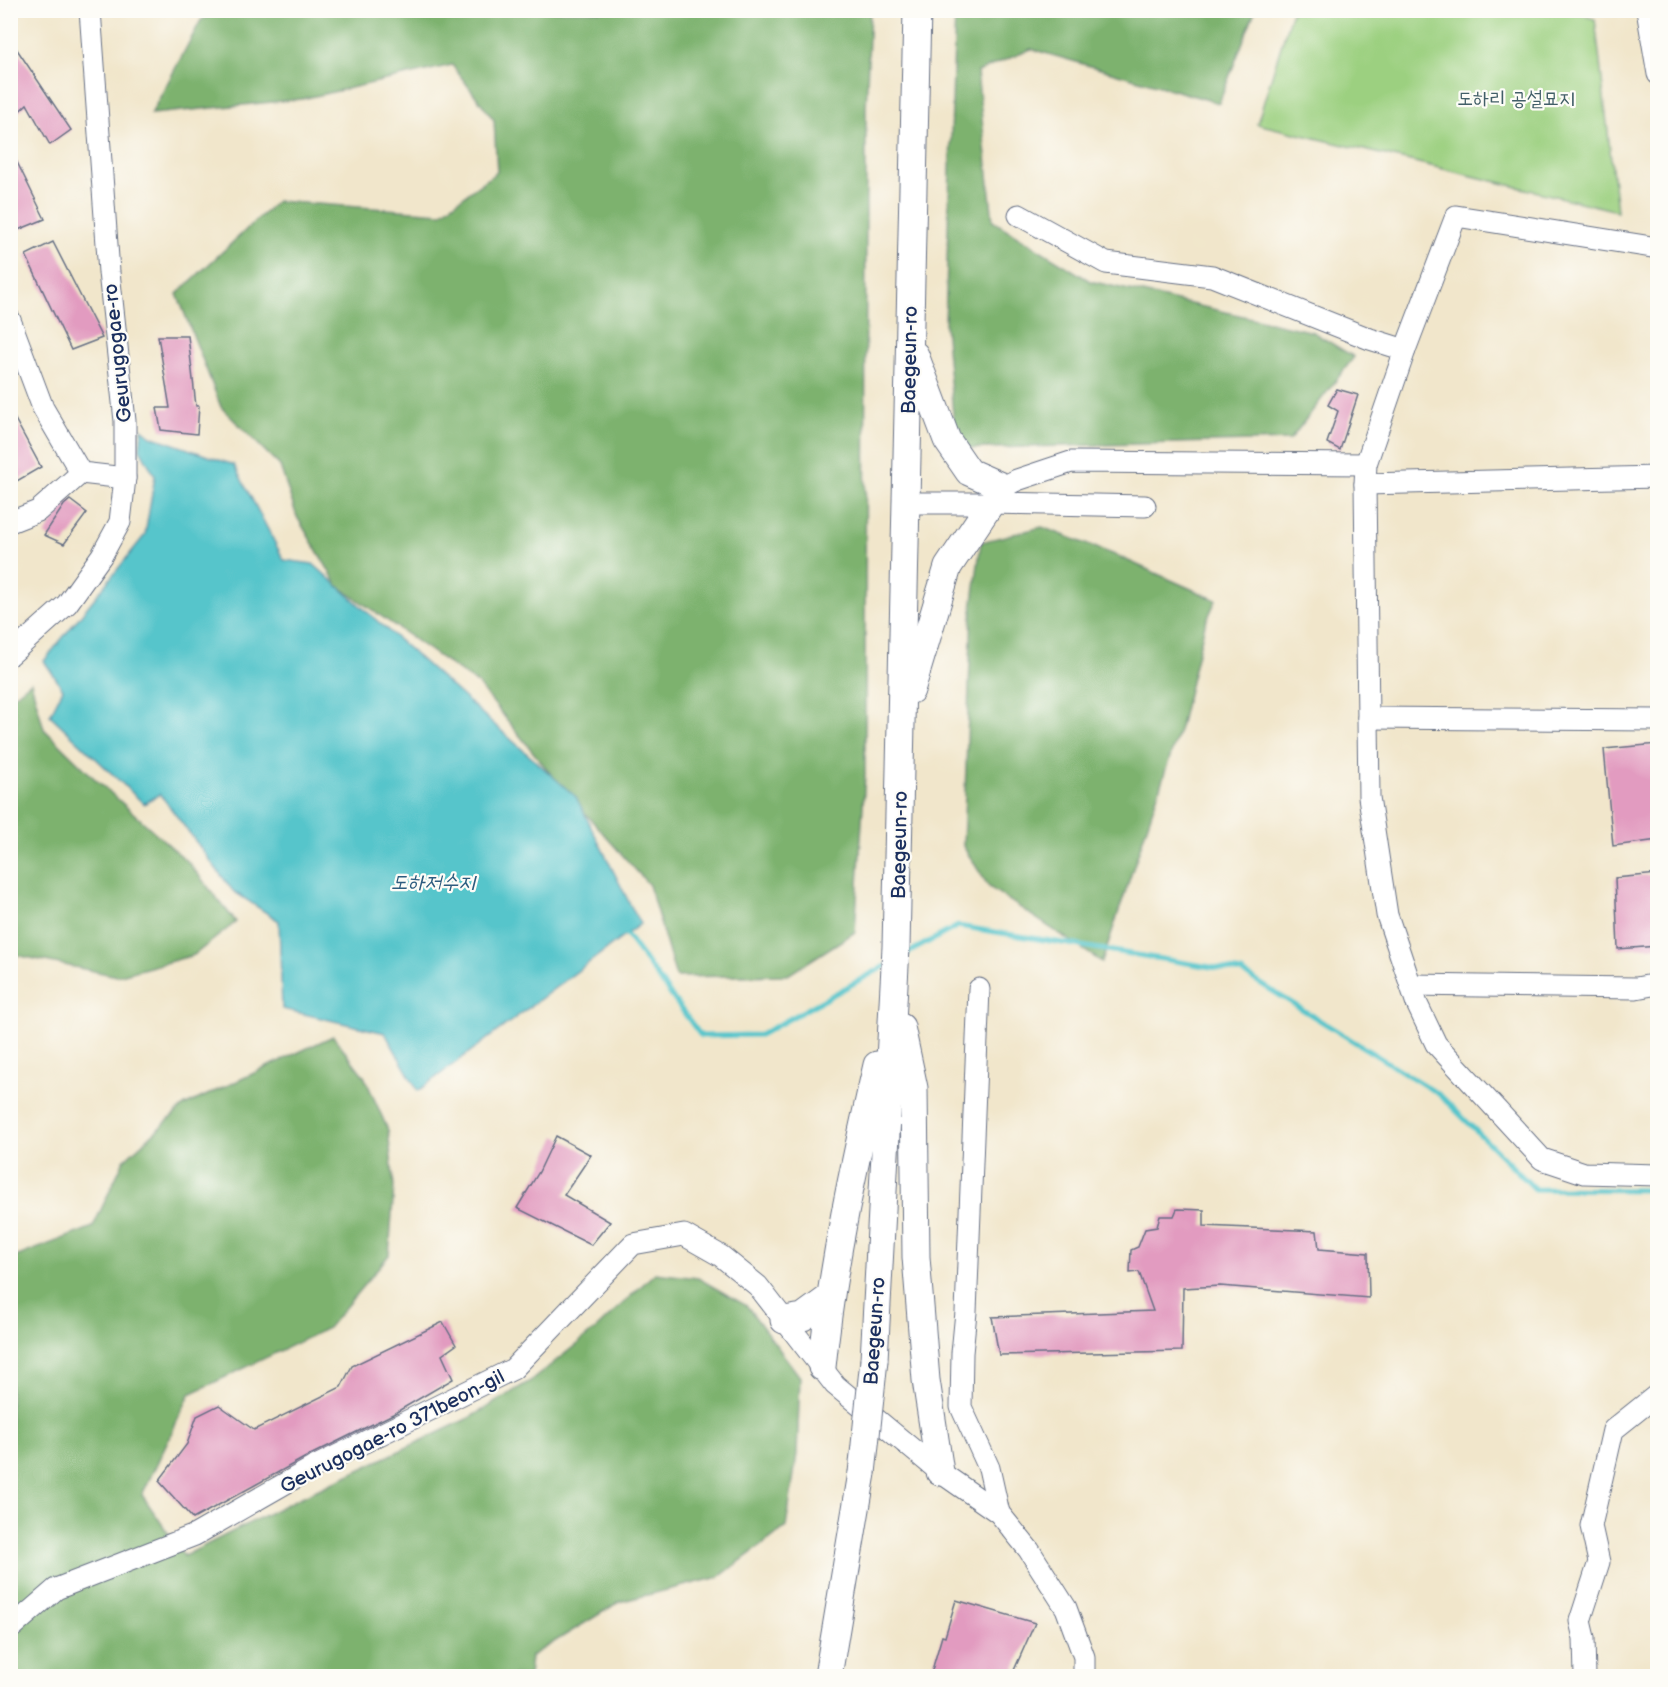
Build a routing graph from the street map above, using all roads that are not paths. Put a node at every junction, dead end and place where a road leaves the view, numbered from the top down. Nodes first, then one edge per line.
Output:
1 (90, 10) edge
2 (917, 10) edge
3 (1647, 10) edge
4 (1654, 40) edge
5 (1658, 74) edge
6 (1019, 215) dead end
7 (1658, 248) edge
8 (10, 320) edge
9 (910, 341) junction
10 (1405, 350) junction
11 (81, 473) junction
12 (1365, 474) junction
13 (1658, 477) edge
14 (124, 478) junction
15 (997, 495) junction
16 (906, 503) junction
17 (1145, 506) dead end
18 (10, 522) edge
19 (10, 655) edge
20 (1368, 718) junction
21 (1658, 720) edge
22 (901, 723) junction
23 (894, 983) junction
24 (1658, 984) edge
25 (1411, 985) junction
26 (979, 989) dead end
27 (1658, 1175) edge
28 (829, 1298) junction
29 (784, 1320) junction
30 (822, 1367) junction
31 (1658, 1394) edge
32 (940, 1472) junction
33 (999, 1513) junction
34 (10, 1629) edge
35 (828, 1677) edge
36 (1084, 1677) edge
37 (1585, 1677) edge

1 - 14 street, Geurugogae-ro
2 - 9 main road, Baegeun-ro
3 - 4 street
4 - 5 street
6 - 10 street
7 - 10 street
8 - 11 street
9 - 15 main road
9 - 16 main road, Baegeun-ro
10 - 12 street
11 - 14 street
11 - 18 street
12 - 13 street
12 - 15 street
12 - 20 street
14 - 19 street, Geurugogae-ro
15 - 16 street
15 - 17 street
15 - 22 main road
16 - 22 main road, Baegeun-ro
20 - 21 street
20 - 25 street
22 - 23 main road, Baegeun-ro
23 - 28 main road
23 - 32 main road
23 - 35 main road, Baegeun-ro, bridge
24 - 25 street
25 - 27 street
26 - 33 street
28 - 29 main road
28 - 30 main road
29 - 30 street, Geurugogae-ro 371beon-gil
29 - 34 street, Geurugogae-ro 371beon-gil
30 - 32 street, Geurugogae-ro 371beon-gil
31 - 37 street
32 - 33 street, Geurugogae-ro 371beon-gil
33 - 36 street, Geurugogae-ro 371beon-gil

